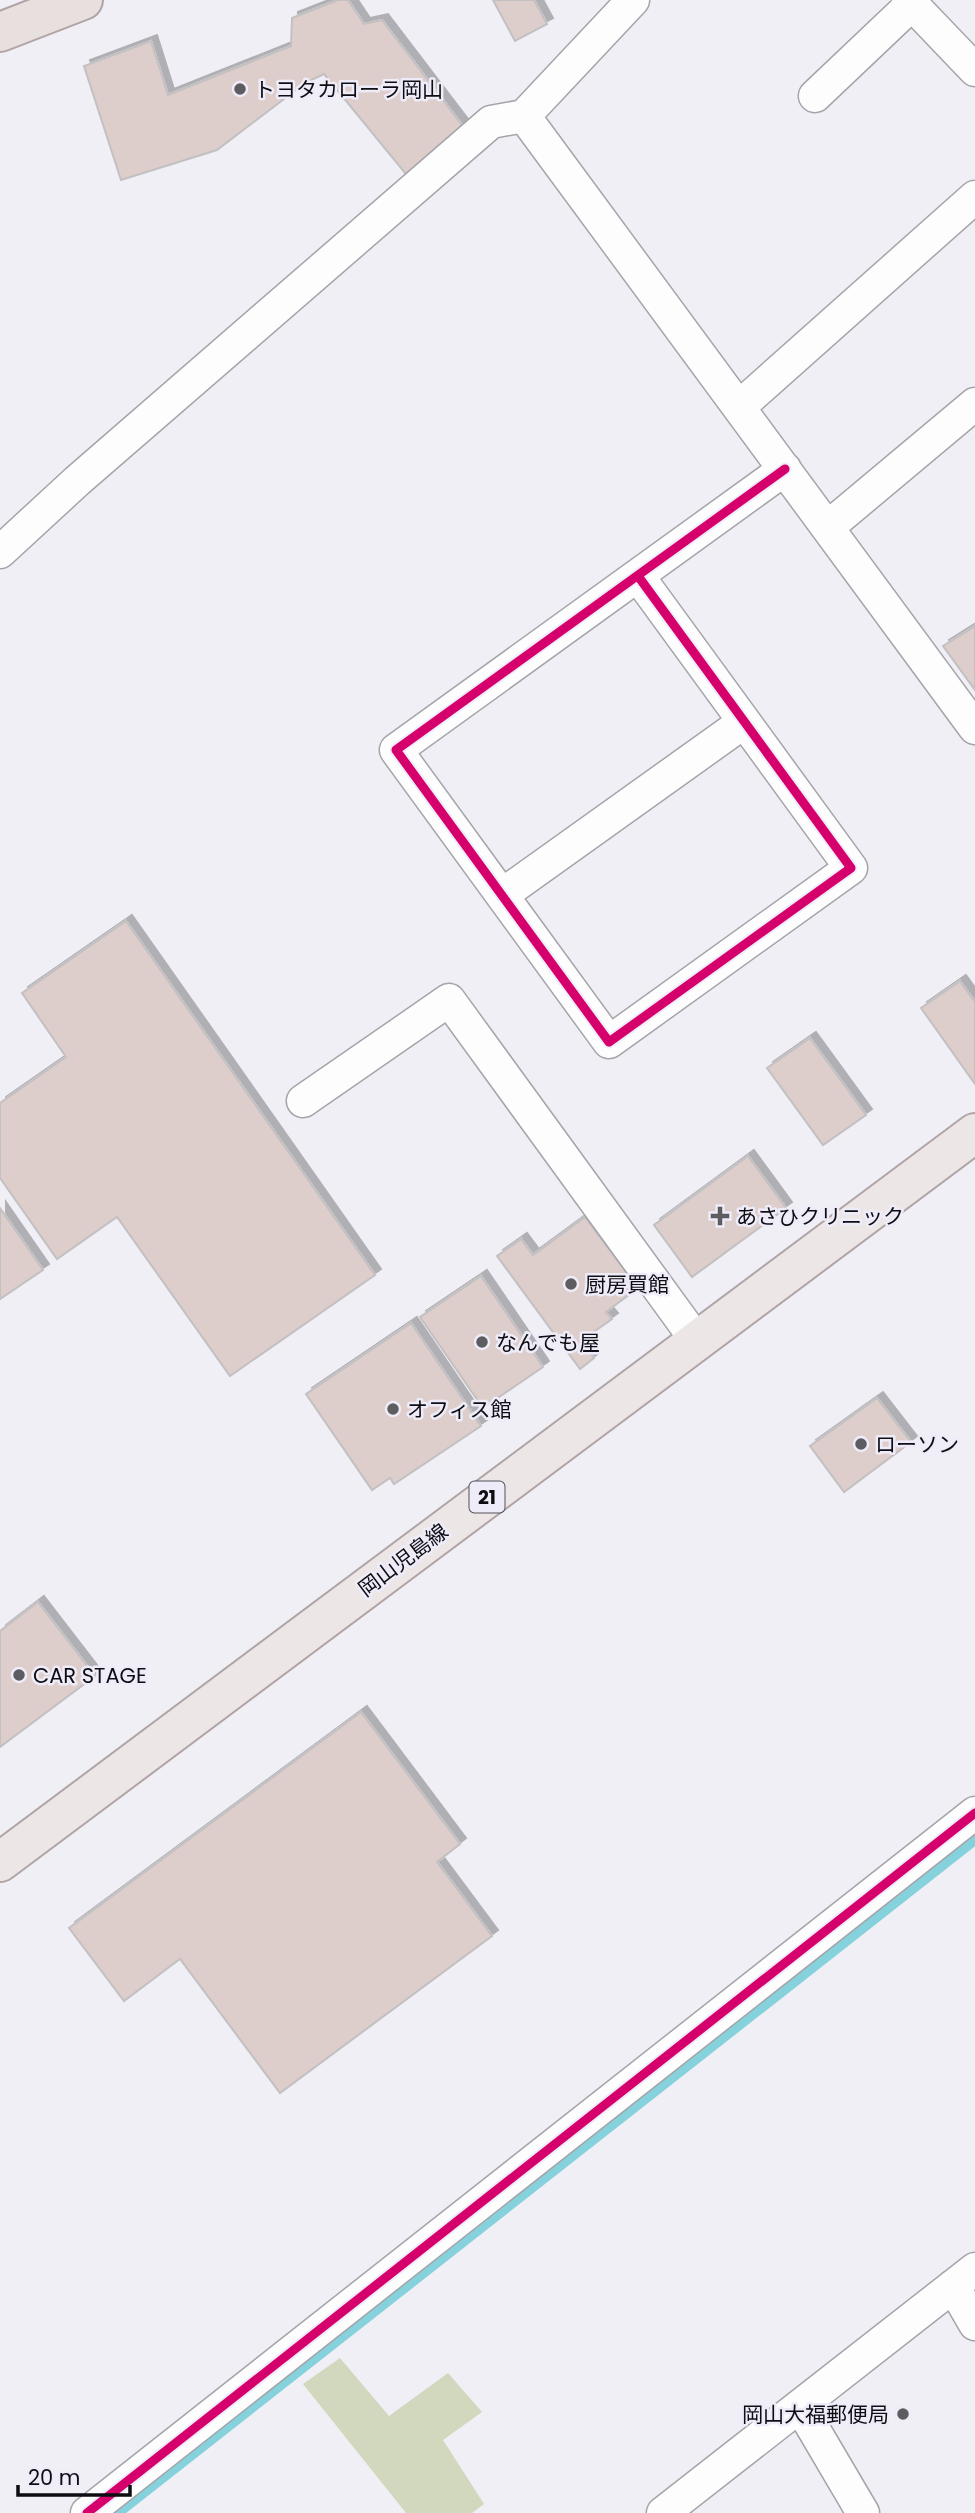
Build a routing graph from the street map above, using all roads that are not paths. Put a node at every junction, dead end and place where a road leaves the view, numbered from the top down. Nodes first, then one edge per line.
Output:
1 (83, 0) edge
2 (633, 0) edge
3 (910, 2) edge
4 (0, 32) edge
5 (975, 70) edge
6 (815, 96) dead end
7 (524, 116) junction
8 (975, 197) edge
9 (975, 404) edge
10 (739, 407) junction
11 (785, 469) junction
12 (828, 527) junction
13 (0, 552) edge
14 (638, 576) junction
15 (744, 722) junction
16 (975, 728) edge
17 (502, 895) junction
18 (303, 1101) dead end
19 (975, 1133) edge
20 (697, 1341) junction
21 (975, 1813) edge
22 (0, 1862) edge
23 (964, 2278) edge
24 (975, 2324) edge
25 (800, 2406) junction
26 (86, 2513) edge
27 (663, 2513) edge
28 (863, 2513) edge

1 - 4 highway
2 - 7 street
3 - 5 street
3 - 6 street
7 - 10 street
7 - 13 street
8 - 10 street
9 - 12 street
10 - 11 street
11 - 12 street
11 - 14 street
12 - 16 street
14 - 15 street
14 - 17 street
15 - 17 street
15 - 17 street
18 - 20 street
19 - 20 main road, 岡山児島線 / 21
20 - 22 main road, 岡山児島線 / 21
21 - 26 street
23 - 24 street
23 - 25 street
25 - 27 street
25 - 28 street

